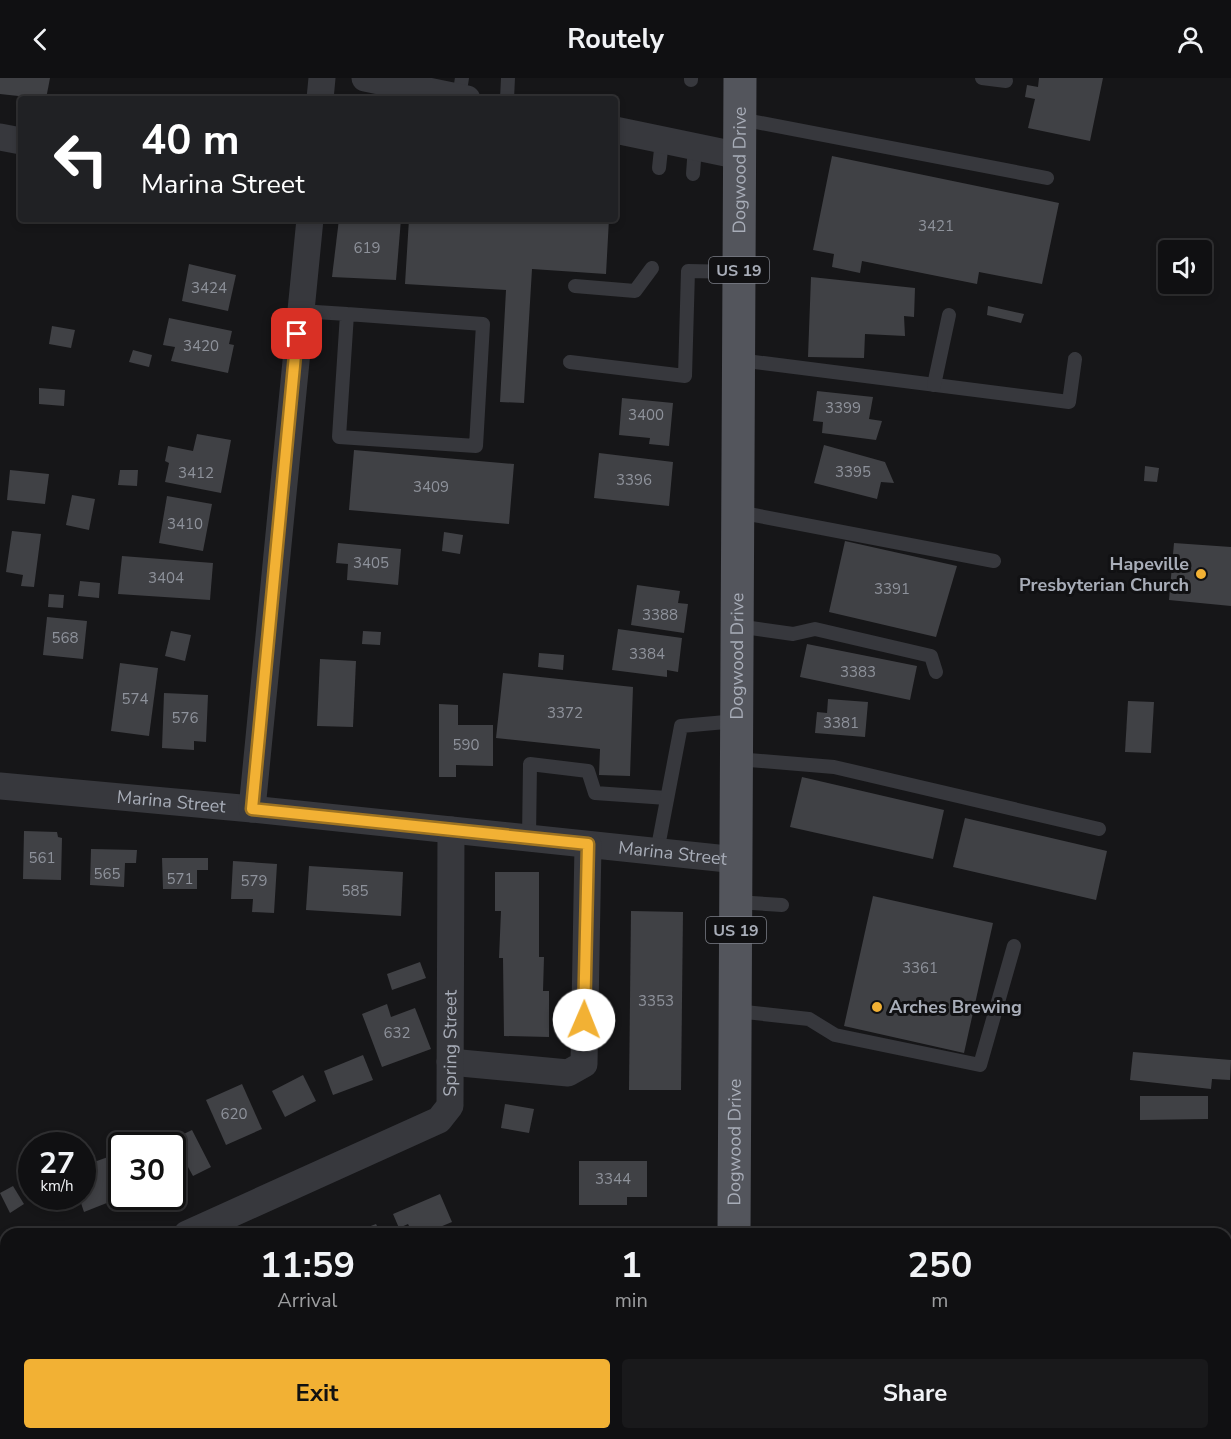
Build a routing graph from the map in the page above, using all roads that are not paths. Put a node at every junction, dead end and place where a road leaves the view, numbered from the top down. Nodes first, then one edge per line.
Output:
1 (322, 78) edge
2 (365, 78) edge
3 (508, 78) edge
4 (740, 78) edge
5 (982, 78) edge
6 (1006, 81) dead end
7 (463, 91) edge
8 (320, 96) edge
9 (507, 96) edge
10 (740, 119) junction
11 (618, 131) edge
12 (0, 137) edge
13 (18, 140) edge
14 (662, 140) junction
15 (695, 146) junction
16 (740, 156) junction
17 (660, 168) dead end
18 (693, 174) dead end
19 (1047, 178) dead end
20 (310, 222) edge
21 (652, 268) dead end
22 (739, 272) junction
23 (575, 285) dead end
24 (300, 311) junction
25 (347, 314) junction
26 (949, 315) dead end
27 (1075, 359) dead end
28 (739, 360) junction
29 (570, 362) dead end
30 (934, 385) junction
31 (738, 512) junction
32 (994, 561) dead end
33 (738, 626) junction
34 (936, 672) dead end
35 (737, 721) junction
36 (737, 759) junction
37 (0, 786) edge
38 (667, 798) junction
39 (252, 809) junction
40 (1099, 829) dead end
41 (451, 830) junction
42 (529, 838) junction
43 (588, 844) junction
44 (657, 852) junction
45 (737, 860) junction
46 (736, 902) junction
47 (782, 905) dead end
48 (1014, 946) dead end
49 (736, 1011) junction
50 (450, 1062) junction
51 (200, 1228) edge
52 (734, 1228) edge

1 - 8 street
2 - 7 street
3 - 9 lane
4 - 10 main road, Dogwood Drive / US 19
5 - 6 lane
10 - 16 main road, Dogwood Drive / US 19
10 - 19 lane
11 - 14 street
12 - 13 street
14 - 15 street
14 - 17 lane
15 - 16 street
15 - 18 lane
16 - 22 main road, Dogwood Drive / US 19
20 - 24 street
21 - 23 lane
22 - 28 main road, Dogwood Drive / US 19
22 - 29 lane
24 - 25 lane
24 - 39 street
25 - 25 lane
26 - 30 lane
27 - 30 lane
28 - 30 lane
28 - 31 main road, Dogwood Drive / US 19
31 - 32 lane
31 - 33 main road, Dogwood Drive / US 19
33 - 34 lane
33 - 35 main road, Dogwood Drive / US 19
35 - 36 main road, Dogwood Drive / US 19
35 - 38 lane
36 - 40 lane
36 - 45 main road, Dogwood Drive / US 19
37 - 39 street, Marina Street
38 - 42 lane
38 - 44 lane
39 - 41 street, Marina Street
41 - 42 street, Marina Street
41 - 50 street, Spring Street
42 - 43 street, Marina Street
43 - 44 street, Marina Street
43 - 50 street
44 - 45 street, Marina Street
45 - 46 main road, Dogwood Drive / US 19
46 - 47 lane
46 - 49 main road, Dogwood Drive / US 19
48 - 49 lane
49 - 52 main road, Dogwood Drive / US 19
50 - 51 street, Spring Street

